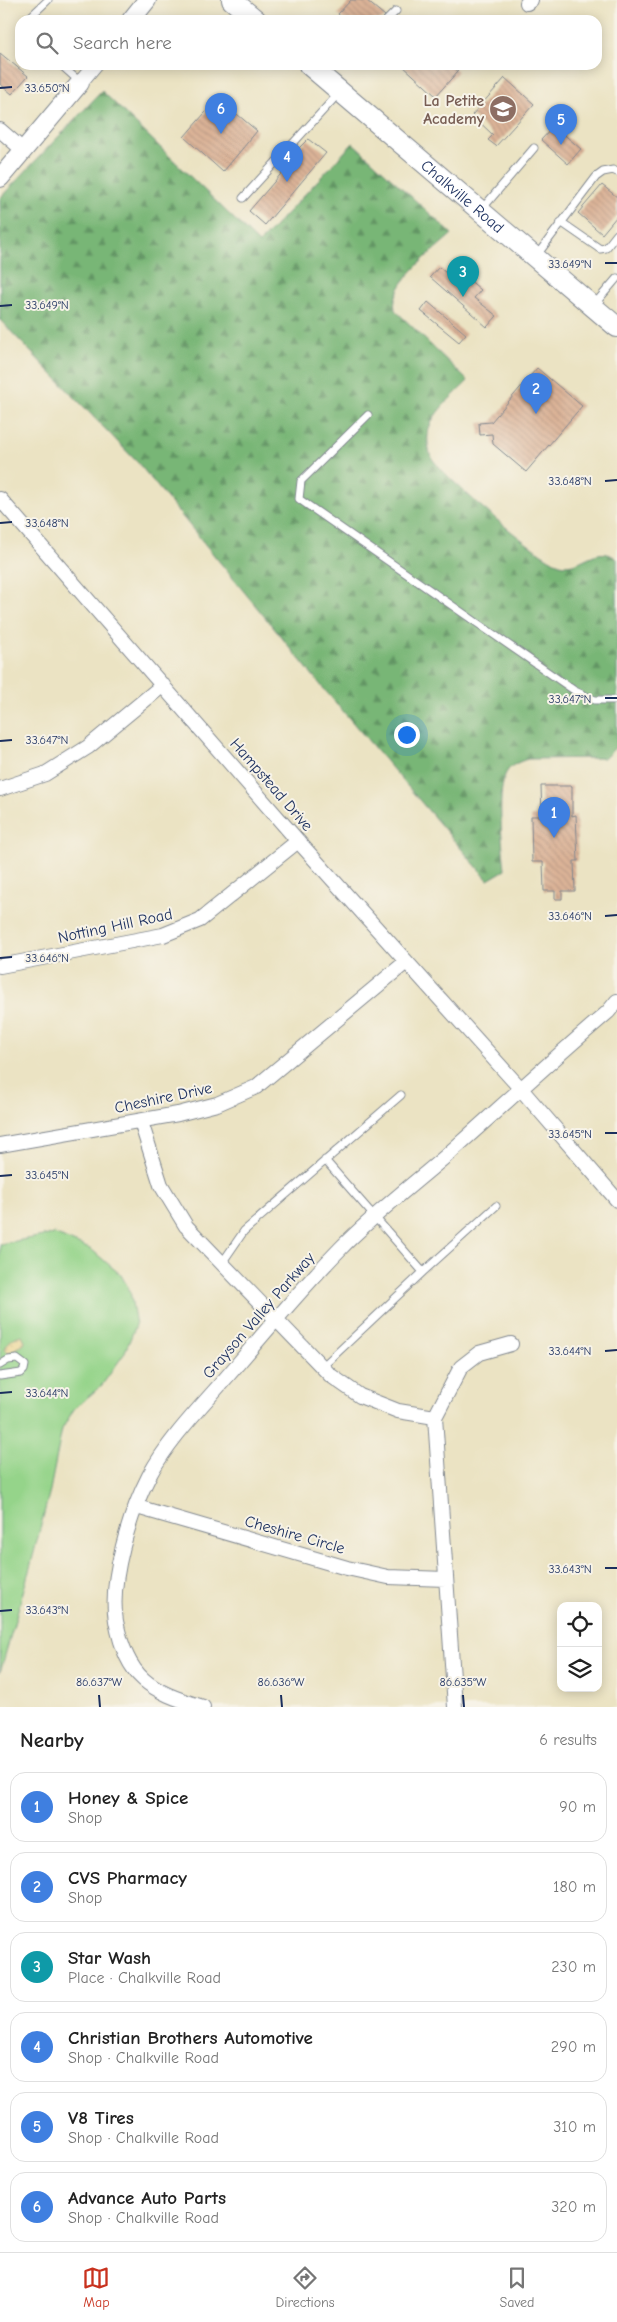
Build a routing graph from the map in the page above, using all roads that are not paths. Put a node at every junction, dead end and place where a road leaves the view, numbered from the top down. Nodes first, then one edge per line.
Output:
1 (48, 0) edge
2 (147, 0) edge
3 (232, 0) edge
4 (396, 11) dead end
5 (32, 15) edge
6 (135, 15) edge
7 (250, 15) edge
8 (392, 15) edge
9 (66, 70) edge
10 (91, 70) edge
11 (315, 70) edge
12 (80, 83) junction
13 (340, 92) junction
14 (0, 130) edge
15 (534, 148) dead end
16 (23, 150) junction
17 (617, 172) edge
18 (0, 178) edge
19 (243, 198) dead end
20 (480, 211) junction
21 (561, 222) junction
22 (617, 234) edge
23 (535, 258) junction
24 (617, 278) edge
25 (593, 306) junction
26 (617, 327) edge
27 (368, 415) dead end
28 (0, 499) edge
29 (163, 685) junction
30 (617, 700) edge
31 (0, 789) edge
32 (298, 841) junction
33 (406, 962) junction
34 (0, 966) edge
35 (617, 1000) edge
36 (521, 1090) junction
37 (401, 1095) dead end
38 (141, 1122) junction
39 (0, 1145) edge
40 (325, 1160) junction
41 (617, 1200) edge
42 (496, 1206) dead end
43 (376, 1216) junction
44 (222, 1263) junction
45 (424, 1272) junction
46 (277, 1318) junction
47 (512, 1344) dead end
48 (0, 1365) edge
49 (322, 1367) junction
50 (0, 1376) edge
51 (435, 1417) junction
52 (137, 1507) junction
53 (446, 1579) junction
54 (203, 1707) edge
55 (455, 1707) edge

1 - 5 lane
2 - 6 street
3 - 7 main road
4 - 8 lane
9 - 12 lane
10 - 12 street
11 - 13 main road, Chalkville Road
12 - 16 street
13 - 19 lane
13 - 20 main road, Chalkville Road
14 - 16 street
15 - 20 lane
16 - 18 street
17 - 21 lane
20 - 23 main road, Chalkville Road
21 - 22 lane
21 - 23 lane
23 - 25 main road, Chalkville Road
24 - 25 lane
25 - 26 main road, Chalkville Road
27 - 30 lane
28 - 29 street, Hampstead Drive
29 - 31 street
29 - 32 street, Hampstead Drive
32 - 33 street, Hampstead Drive
32 - 34 street, Notting Hill Road
33 - 36 street, Hampstead Drive
33 - 38 street, Cheshire Drive
35 - 36 street, Grayson Valley Parkway
36 - 41 street, Hampstead Drive
36 - 43 street, Grayson Valley Parkway
37 - 40 lane
38 - 39 street, Cheshire Drive
38 - 44 street
40 - 43 lane
40 - 44 lane
42 - 45 lane
43 - 45 lane
43 - 46 street, Grayson Valley Parkway
44 - 46 street
45 - 49 lane
46 - 49 street
46 - 52 street, Grayson Valley Parkway
47 - 51 street
48 - 50 lane
49 - 51 street
51 - 53 street
52 - 53 street, Cheshire Circle
52 - 54 street, Grayson Valley Parkway
53 - 55 street

